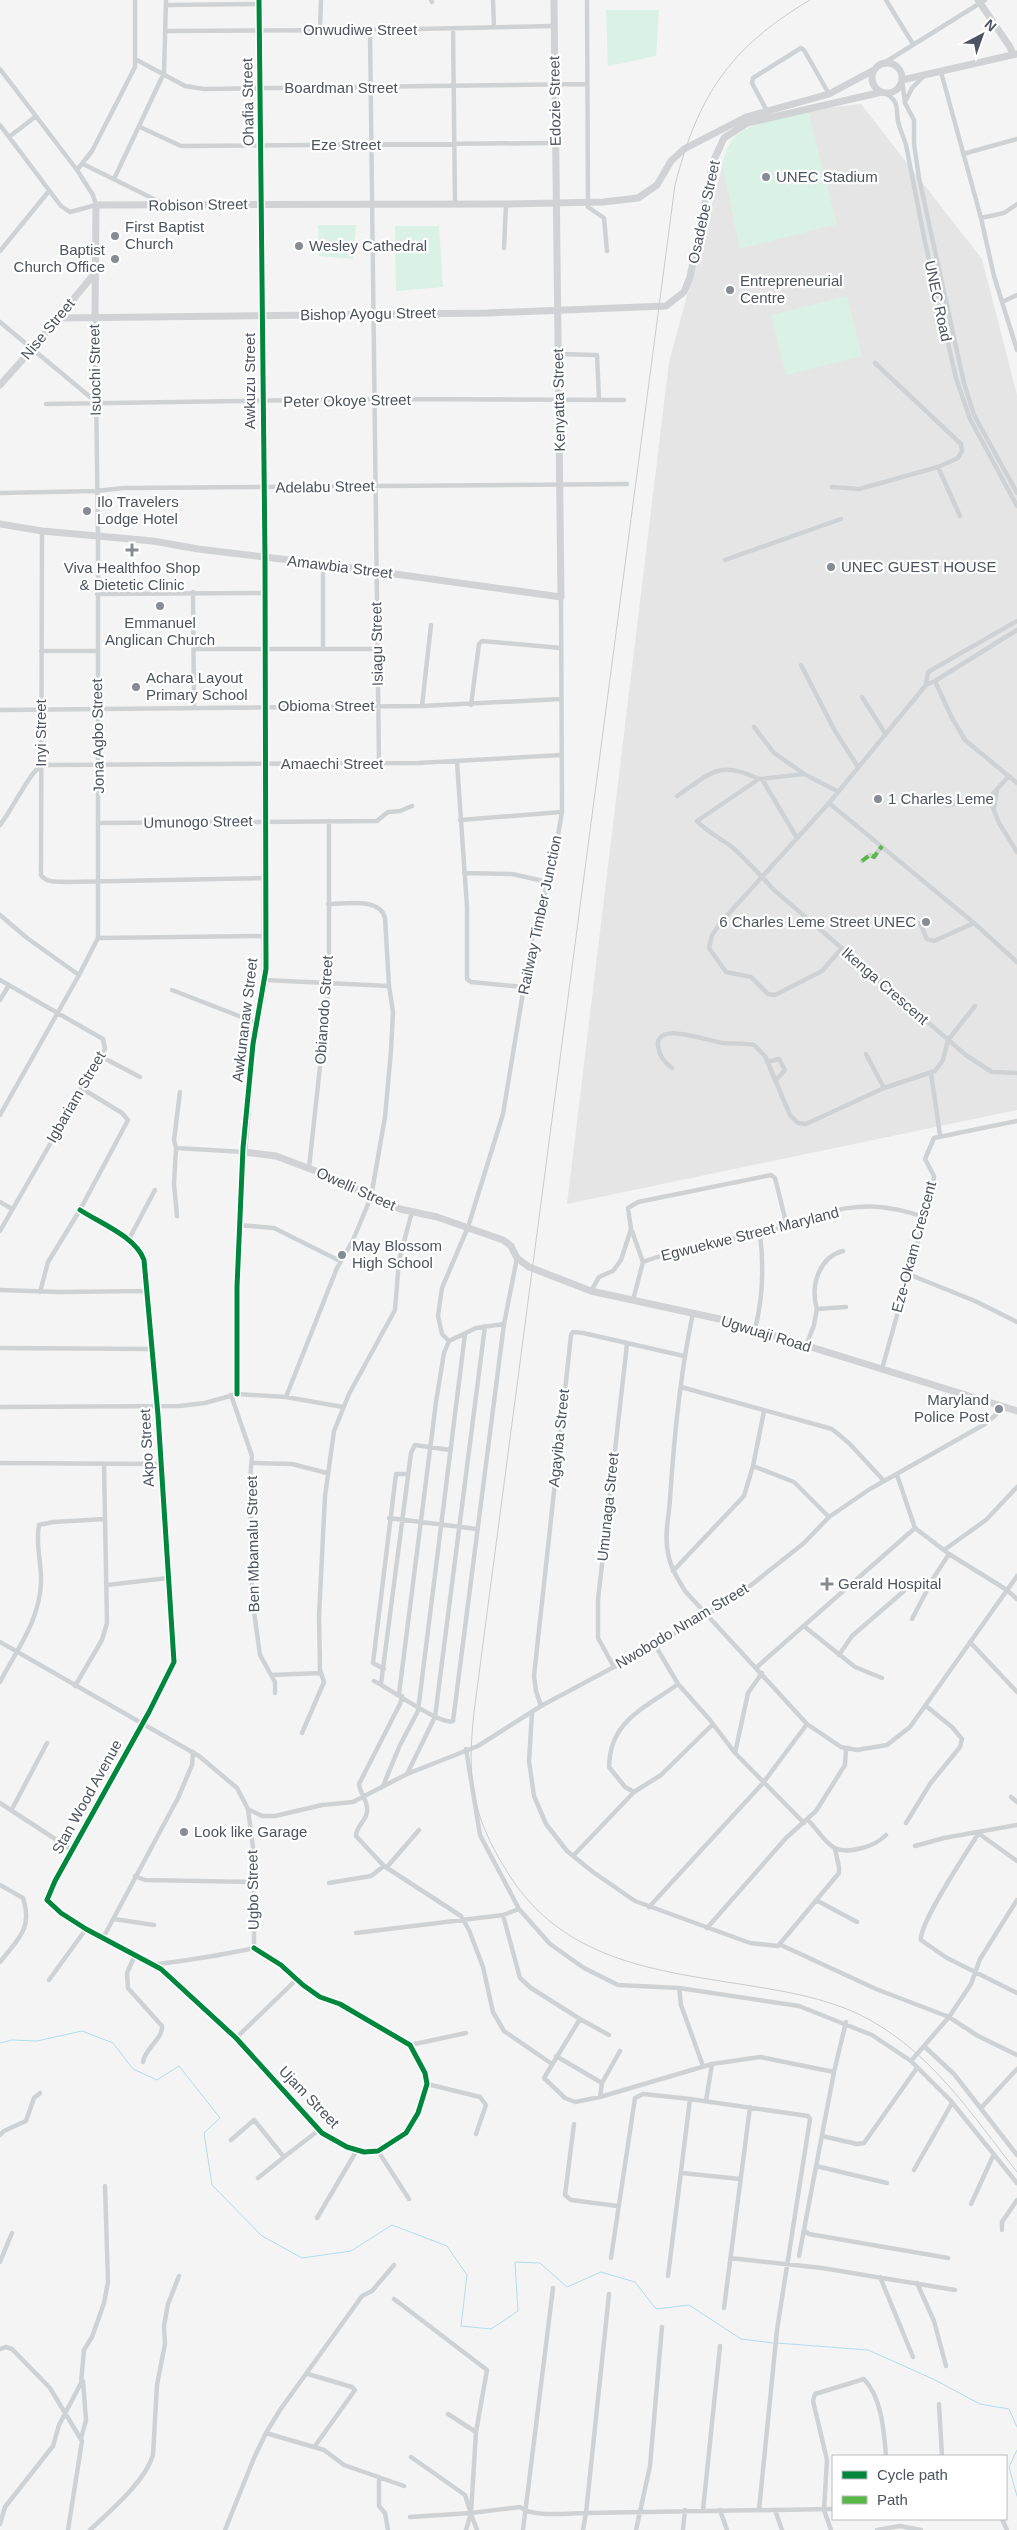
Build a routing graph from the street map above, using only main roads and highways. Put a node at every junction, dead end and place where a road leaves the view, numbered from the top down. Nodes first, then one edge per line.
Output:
1 (554, 0) edge
2 (981, 1) edge
3 (1015, 55) edge
4 (874, 70) junction
5 (902, 80) junction
6 (882, 92) junction
7 (720, 130) junction
8 (724, 138) junction
9 (557, 202) junction
10 (588, 202) joint
11 (96, 205) joint
12 (95, 272) junction
13 (675, 300) joint
14 (558, 311) junction
15 (94, 316) junction
16 (59, 318) junction
17 (0, 385) edge
18 (0, 524) edge
19 (266, 558) junction
20 (561, 597) joint
21 (244, 1152) joint
22 (517, 1258) joint
23 (1017, 1411) edge

1 - 9 main road, Edozie Street
2 - 3 main road
3 - 5 main road
4 - 5 main road
4 - 6 main road
4 - 7 main road, Osadebe Street
5 - 6 main road
6 - 8 main road
7 - 8 main road
7 - 10 main road, Osadebe Street
8 - 13 main road, Osadebe Street
9 - 10 main road, Robison Street
9 - 11 main road, Robison Street
9 - 14 main road, Kenyatta Street
11 - 12 main road, Isuochi Street
12 - 15 main road, Isuochi Street
12 - 16 main road, Nise Street
13 - 14 main road, Bishop Ayogu Street
14 - 15 main road, Bishop Ayogu Street
14 - 20 main road, Kenyatta Street
15 - 16 main road, Bishop Ayogu Street
16 - 17 main road, Nise Street
18 - 19 main road, Amawbia Street
19 - 20 main road, Amawbia Street
19 - 21 main road, Awkunanaw Street
21 - 22 main road, Owelli Street
22 - 23 main road, Ugwuaji Road

